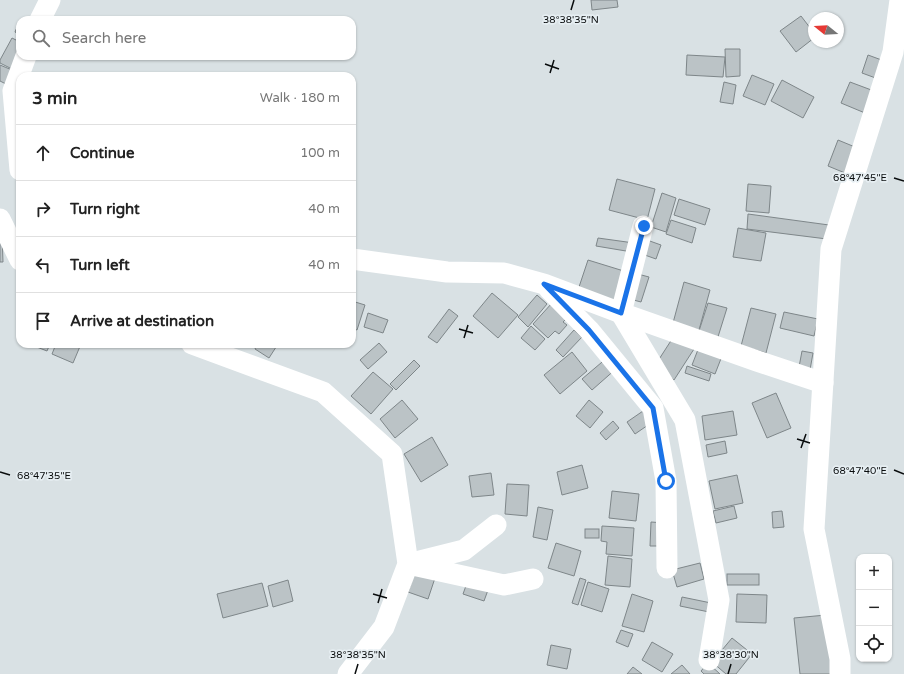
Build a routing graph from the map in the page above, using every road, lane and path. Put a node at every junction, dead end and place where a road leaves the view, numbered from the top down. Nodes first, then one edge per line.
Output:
1 (50, 0) edge
2 (900, 0) edge
3 (42, 16) edge
4 (24, 60) edge
5 (19, 72) edge
6 (16, 78) edge
7 (7, 98) edge
8 (16, 148) edge
9 (0, 219) edge
10 (644, 226) dead end
11 (16, 252) edge
12 (356, 260) edge
13 (544, 284) junction
14 (621, 313) junction
15 (203, 348) edge
16 (823, 383) junction
17 (496, 524) dead end
18 (408, 564) junction
19 (667, 568) dead end
20 (533, 579) dead end
21 (709, 660) dead end
22 (348, 674) edge
23 (840, 674) edge

1 - 3 street
2 - 16 street
4 - 5 street
6 - 7 street
7 - 8 street
9 - 11 street
10 - 14 street
12 - 13 street
13 - 14 street
13 - 19 street
14 - 16 street
14 - 21 street
15 - 18 street
16 - 23 street
17 - 18 street
18 - 20 street
18 - 22 street

